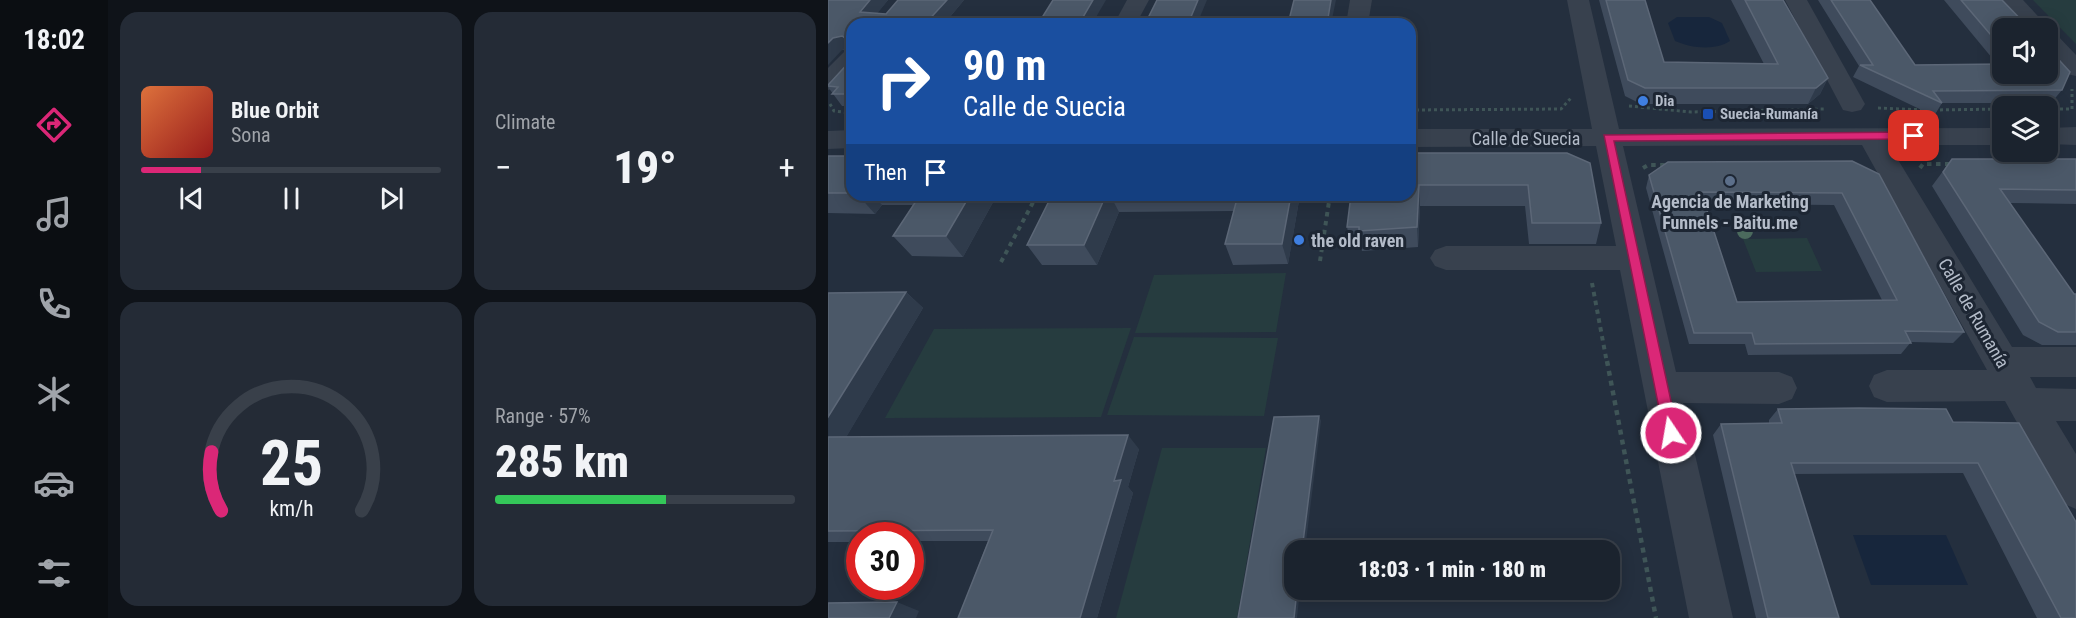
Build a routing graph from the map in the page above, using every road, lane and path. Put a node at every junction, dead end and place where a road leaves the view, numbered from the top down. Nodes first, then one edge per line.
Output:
1 (1138, 0) edge
2 (1361, 0) edge
3 (1578, 0) edge
4 (1796, 0) edge
5 (2011, 0) edge
6 (1128, 18) edge
7 (1358, 18) edge
8 (2028, 18) edge
9 (2058, 55) edge
10 (846, 64) edge
11 (2071, 75) edge
12 (828, 83) edge
13 (1577, 91) dead end
14 (1627, 105) dead end
15 (1853, 105) junction
16 (2058, 109) edge
17 (1416, 110) edge
18 (1992, 110) edge
19 (2076, 135) edge
20 (1870, 136) junction
21 (1992, 136) edge
22 (2058, 136) edge
23 (1608, 137) junction
24 (1416, 138) edge
25 (828, 140) edge
26 (846, 140) edge
27 (1958, 164) edge
28 (1672, 165) edge
29 (1899, 184) junction
30 (1618, 186) junction
31 (1034, 201) edge
32 (1329, 201) edge
33 (1446, 258) dead end
34 (1598, 258) junction
35 (1634, 258) junction
36 (1320, 261) dead end
37 (1001, 262) dead end
38 (2076, 362) edge
39 (2015, 384) junction
40 (1887, 386) dead end
41 (1660, 387) junction
42 (1779, 388) dead end
43 (2076, 405) edge
44 (2076, 490) edge
45 (1656, 618) edge
46 (1711, 618) edge

1 - 6 street
2 - 7 street
3 - 23 street
4 - 15 street
5 - 8 street
9 - 11 street
10 - 12 street
11 - 16 path
13 - 17 path
14 - 15 path
15 - 18 path
19 - 22 street
20 - 21 street, Calle de Suecia
20 - 23 street, Calle de Suecia
20 - 29 street, Calle de Rumanía
23 - 24 street, Calle de Suecia
23 - 30 street
25 - 26 street
27 - 29 path
28 - 30 path
29 - 39 street, Calle de Rumanía
30 - 35 street
31 - 37 path
32 - 36 path
33 - 34 street
34 - 35 street
34 - 45 path
35 - 41 street
38 - 39 street
39 - 40 street
39 - 43 street
39 - 44 street, Calle de Rumanía
41 - 42 street
41 - 46 street

